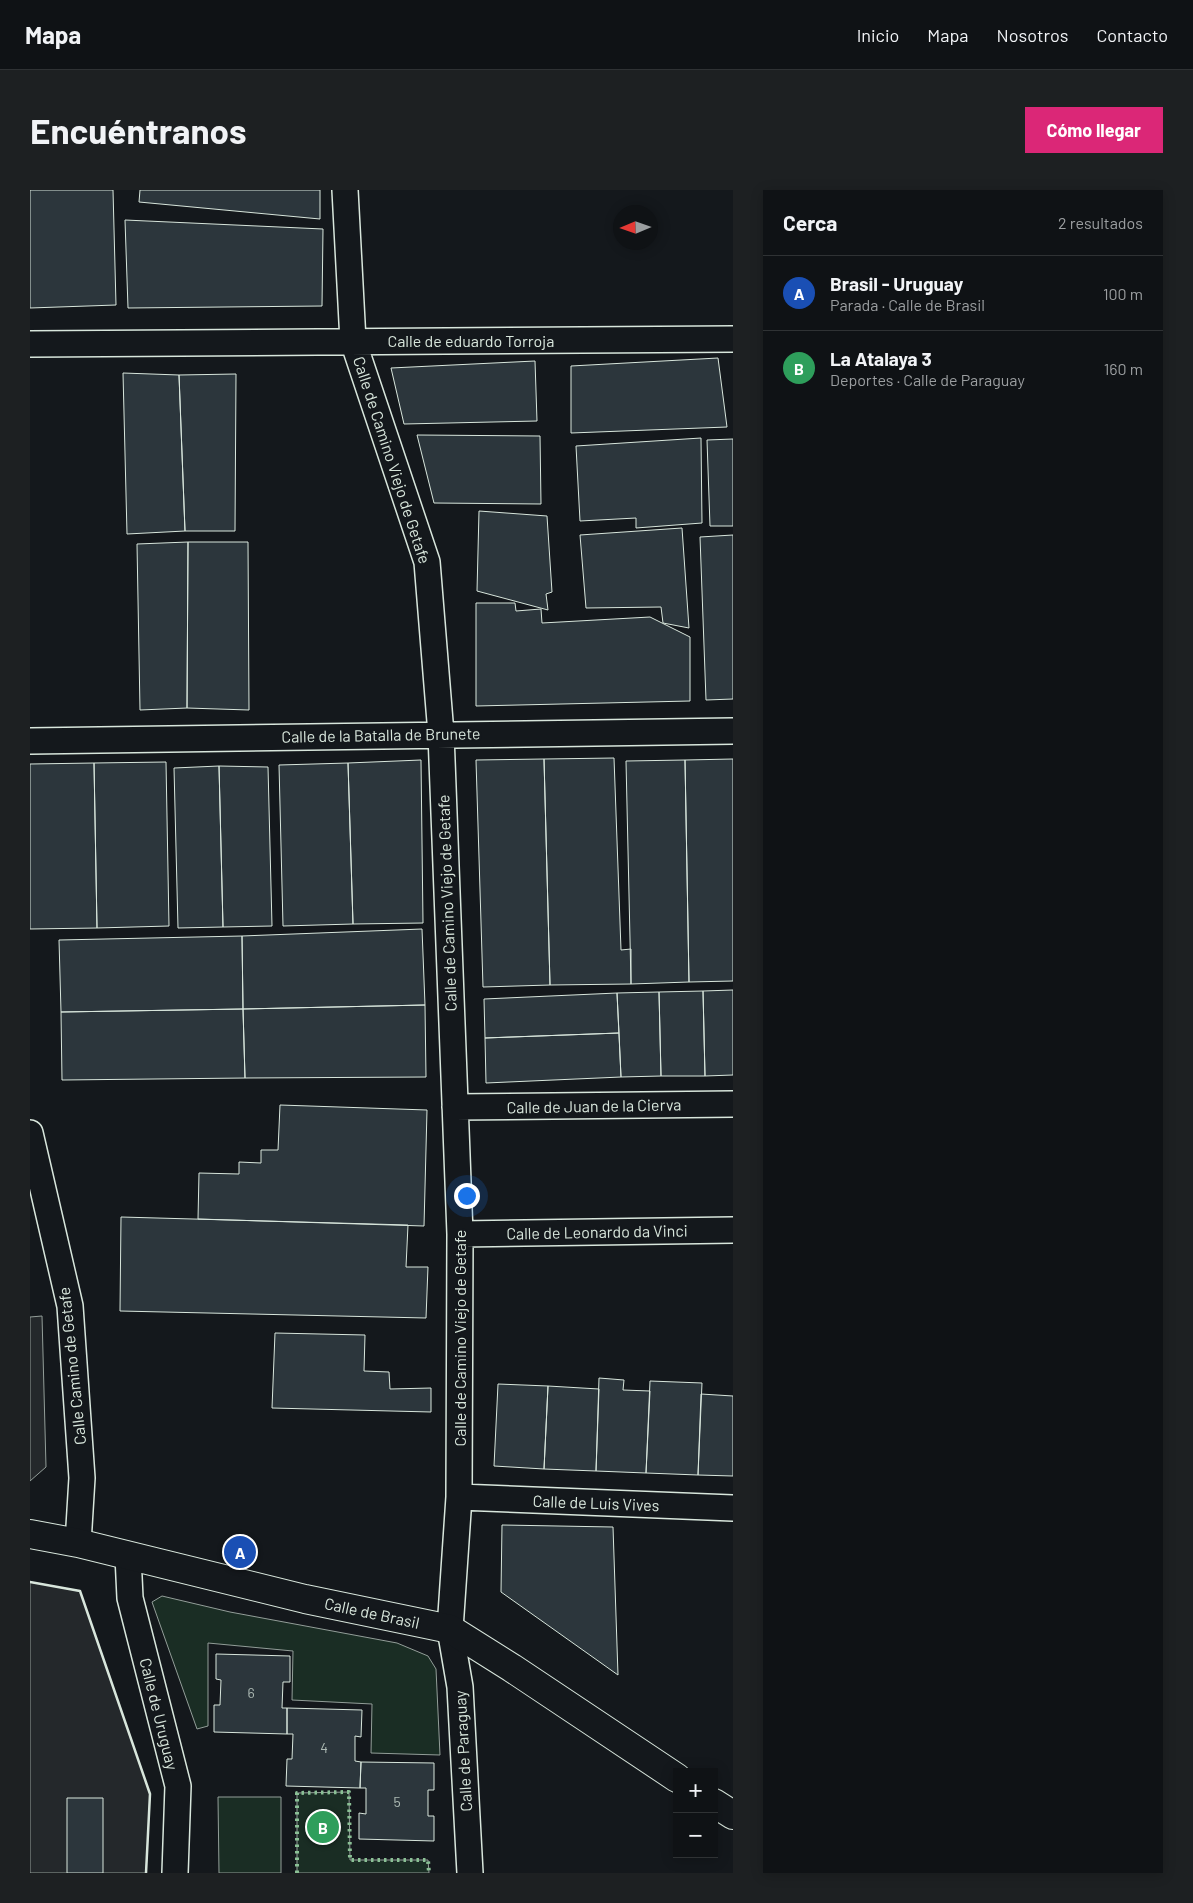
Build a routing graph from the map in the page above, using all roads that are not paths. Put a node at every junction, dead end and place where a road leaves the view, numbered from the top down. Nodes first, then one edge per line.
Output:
1 (345, 190) edge
2 (733, 339) edge
3 (353, 342) junction
4 (30, 344) edge
5 (733, 731) edge
6 (441, 734) junction
7 (30, 741) edge
8 (733, 1104) edge
9 (455, 1107) junction
10 (30, 1133) edge
11 (733, 1230) edge
12 (460, 1234) junction
13 (459, 1497) junction
14 (733, 1508) edge
15 (30, 1534) edge
16 (78, 1543) junction
17 (128, 1556) junction
18 (450, 1629) junction
19 (673, 1775) edge
20 (718, 1805) edge
21 (733, 1814) edge
22 (175, 1873) edge
23 (470, 1873) edge

1 - 3 street, Calle de Camino Viejo de Getafe
2 - 3 street, Calle de eduardo Torroja
3 - 4 street, Calle de eduardo Torroja
3 - 6 street, Calle de Camino Viejo de Getafe
5 - 6 street, Calle de la Batalla de Brunete
6 - 7 street, Calle de la Batalla de Brunete
6 - 9 street, Calle de Camino Viejo de Getafe
8 - 9 street, Calle de Juan de la Cierva
9 - 12 street, Calle de Camino Viejo de Getafe
10 - 16 street, Calle Camino de Getafe
11 - 12 street, Calle de Leonardo da Vinci
12 - 13 street, Calle de Camino Viejo de Getafe
13 - 14 street, Calle de Luis Vives
13 - 18 street, Calle de Camino Viejo de Getafe
15 - 16 street, Calle de Brasil
16 - 17 street, Calle de Brasil
17 - 18 street, Calle de Brasil
17 - 22 street, Calle de Uruguay
18 - 19 street, Calle de Brasil
18 - 23 street, Calle de Paraguay
20 - 21 street

